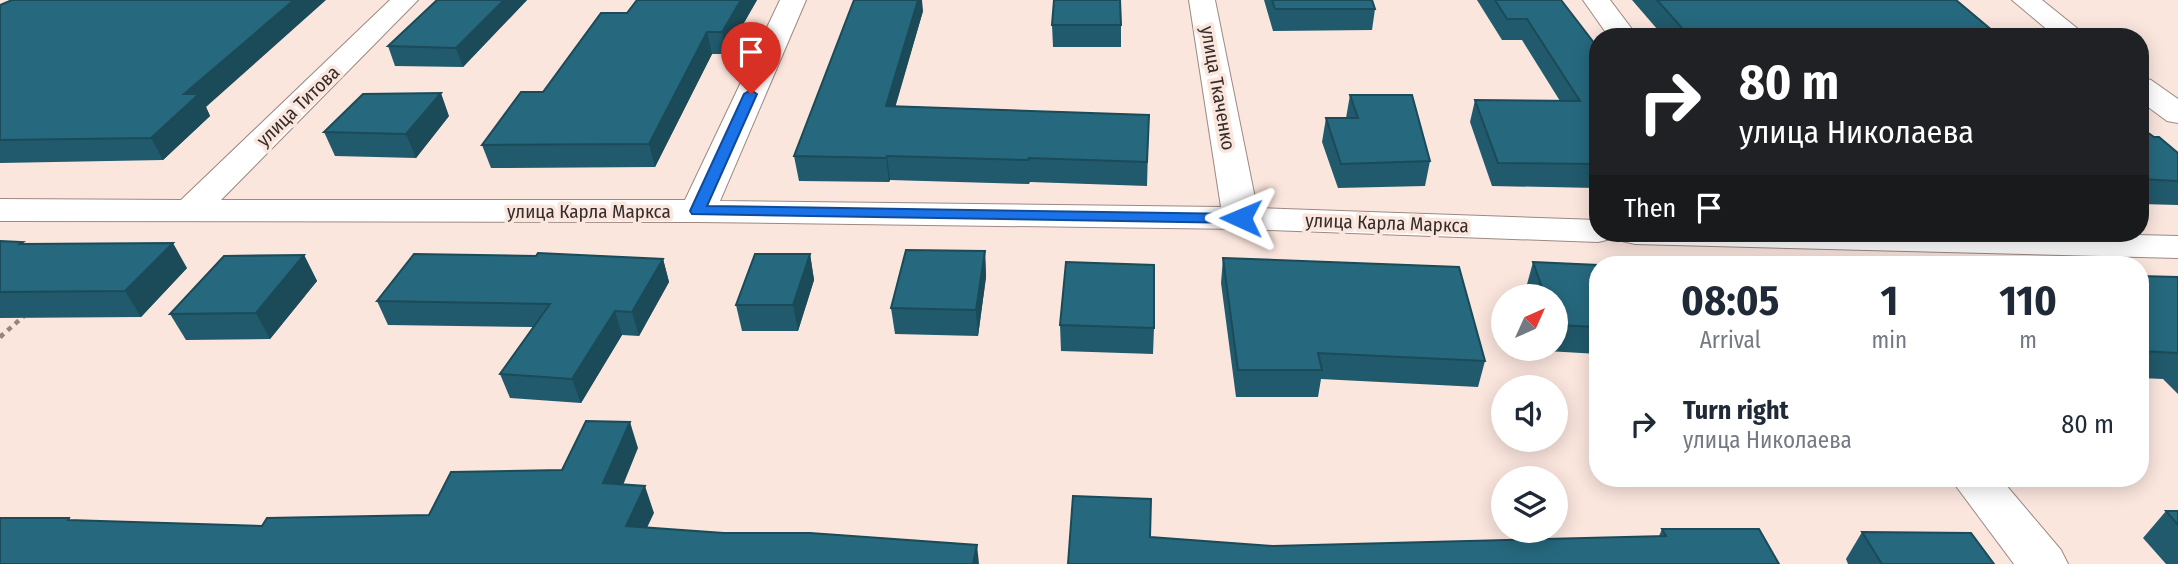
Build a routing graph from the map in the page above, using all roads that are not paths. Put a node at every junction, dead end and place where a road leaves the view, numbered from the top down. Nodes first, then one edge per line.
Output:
1 (405, 0) edge
2 (793, 0) edge
3 (1202, 0) edge
4 (1596, 0) edge
5 (2025, 0) edge
6 (1617, 28) edge
7 (2062, 28) edge
8 (2149, 93) edge
9 (2178, 114) edge
10 (0, 211) edge
11 (190, 211) junction
12 (698, 211) junction
13 (1241, 218) junction
14 (1589, 231) edge
15 (1748, 242) edge
16 (1785, 245) edge
17 (2178, 247) edge
18 (1980, 487) edge
19 (2043, 564) edge

1 - 11 street, улица Титова
2 - 12 street
3 - 13 street, улица Ткаченко
4 - 6 street
5 - 7 street
8 - 9 street
10 - 11 street, улица Карла Маркса
11 - 12 street, улица Карла Маркса
12 - 13 street, улица Карла Маркса
13 - 14 street, улица Карла Маркса
15 - 16 street
16 - 17 street
18 - 19 street

